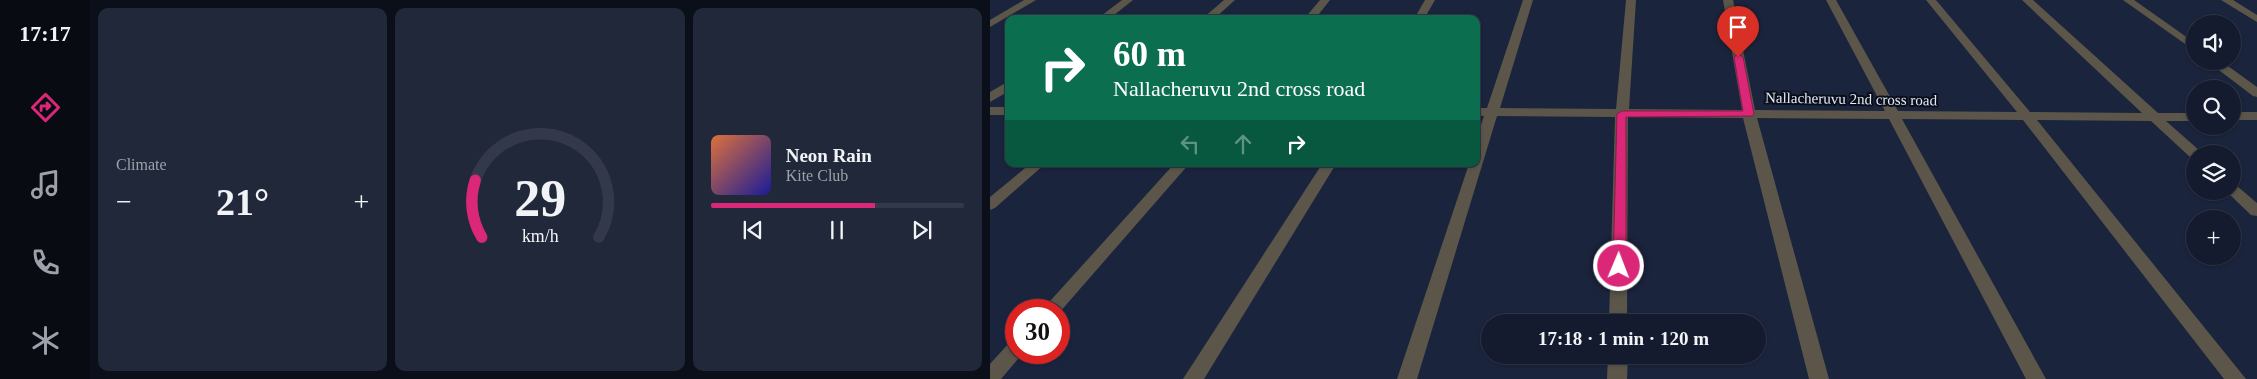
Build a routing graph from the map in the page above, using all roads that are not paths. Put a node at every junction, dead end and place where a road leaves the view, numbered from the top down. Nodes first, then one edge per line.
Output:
1 (1031, 0) edge
2 (1128, 0) edge
3 (1230, 0) edge
4 (1325, 0) edge
5 (1430, 0) edge
6 (1528, 0) edge
7 (1631, 0) edge
8 (1728, 0) edge
9 (1831, 0) edge
10 (1931, 0) edge
11 (2027, 0) edge
12 (2128, 0) edge
13 (2226, 0) edge
14 (1005, 15) edge
15 (1005, 15) edge
16 (1107, 15) edge
17 (1212, 15) edge
18 (1312, 15) edge
19 (1421, 15) edge
20 (2257, 19) edge
21 (990, 24) edge
22 (2186, 42) edge
23 (2225, 70) edge
24 (1005, 87) edge
25 (2257, 93) edge
26 (990, 98) edge
27 (990, 111) edge
28 (1005, 111) edge
29 (1480, 112) edge
30 (1492, 112) junction
31 (1622, 114) junction
32 (1749, 114) junction
33 (2026, 115) junction
34 (1892, 116) junction
35 (2241, 116) edge
36 (2257, 116) edge
37 (2154, 117) junction
38 (2186, 117) edge
39 (2186, 146) edge
40 (1480, 150) edge
41 (1034, 167) edge
42 (1179, 167) edge
43 (1327, 167) edge
44 (1475, 167) edge
45 (2241, 197) edge
46 (990, 205) edge
47 (2257, 212) edge
48 (1061, 299) edge
49 (1618, 314) edge
50 (1005, 361) edge
51 (1618, 364) edge
52 (990, 378) edge
53 (1193, 379) edge
54 (1406, 379) edge
55 (1617, 379) edge
56 (1819, 379) edge
57 (2036, 379) edge
58 (2236, 379) edge

1 - 15 street
2 - 16 street
3 - 17 street
4 - 18 street
5 - 19 street
6 - 30 street
7 - 31 street
8 - 32 street
9 - 34 street
10 - 33 street
11 - 37 street
12 - 22 street
13 - 20 street
14 - 21 street
23 - 25 street
24 - 26 street
27 - 28 street
29 - 30 street, Nallacheruvu 2nd cross road
30 - 31 street, Nallacheruvu 2nd cross road
30 - 40 street
31 - 32 street, Nallacheruvu 2nd cross road
31 - 49 street
32 - 34 street, Nallacheruvu 2nd cross road
32 - 56 street
33 - 34 street, Nallacheruvu 2nd cross road
33 - 37 street, Nallacheruvu 2nd cross road
33 - 58 street
34 - 57 street
35 - 36 street
37 - 38 street, Nallacheruvu 2nd cross road
37 - 39 street
41 - 46 street
42 - 48 street
43 - 53 street
44 - 54 street
45 - 47 street
50 - 52 street
51 - 55 street

